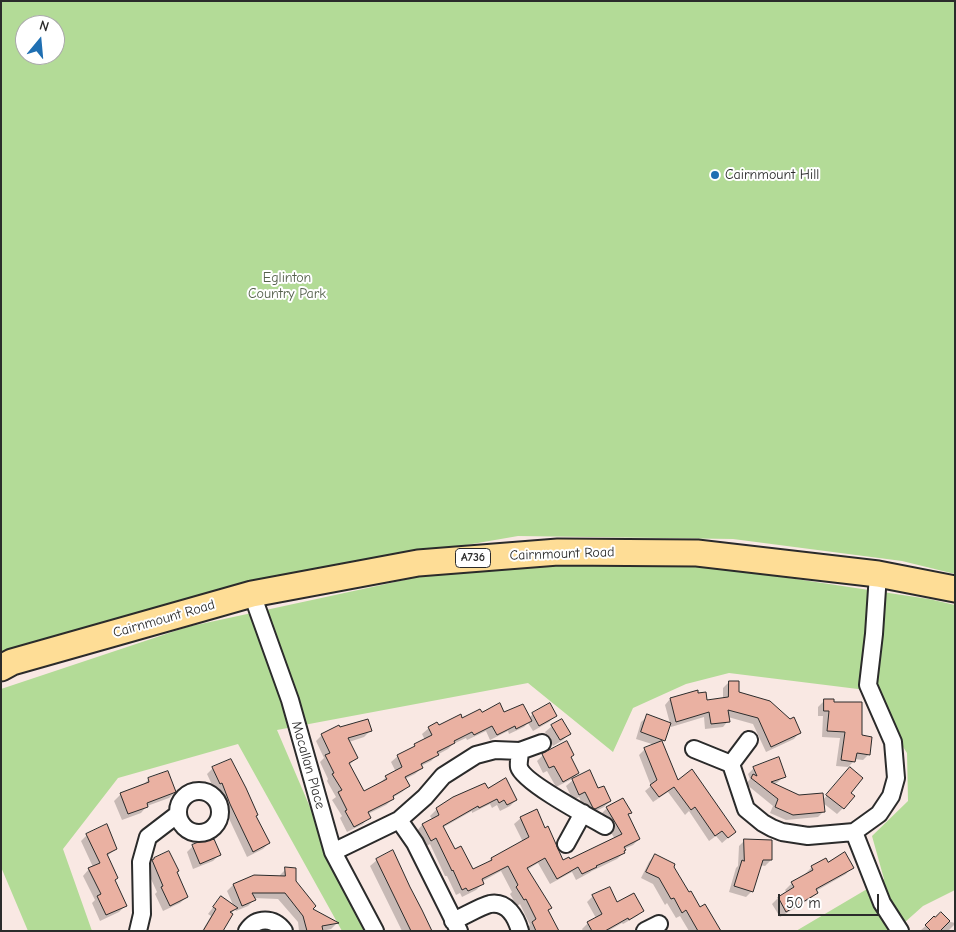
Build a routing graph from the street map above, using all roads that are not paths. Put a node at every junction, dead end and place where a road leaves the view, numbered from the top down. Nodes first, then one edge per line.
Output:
1 (878, 574) junction
2 (955, 589) edge
3 (252, 594) junction
4 (1, 668) edge
5 (749, 740) dead end
6 (542, 743) dead end
7 (694, 749) dead end
8 (520, 751) junction
9 (730, 764) junction
10 (583, 813) junction
11 (178, 814) dead end
12 (400, 820) junction
13 (605, 826) dead end
14 (854, 832) junction
15 (566, 844) dead end
16 (333, 852) junction
17 (456, 926) edge
18 (138, 931) edge
19 (247, 931) edge
20 (284, 931) edge
21 (375, 931) edge
22 (520, 931) edge
23 (900, 931) edge

1 - 2 main road, Cairnmount Road / A736
1 - 3 main road, Cairnmount Road / A736
1 - 14 street
3 - 4 main road, Cairnmount Road / A736
3 - 16 street, Macallan Place
5 - 9 street
6 - 8 street
7 - 9 street
8 - 10 street
8 - 12 street
9 - 14 street
10 - 13 street
10 - 15 street
11 - 18 street
12 - 16 street
12 - 17 street
14 - 23 street
16 - 21 street, Macallan Place
17 - 22 street
19 - 20 street

